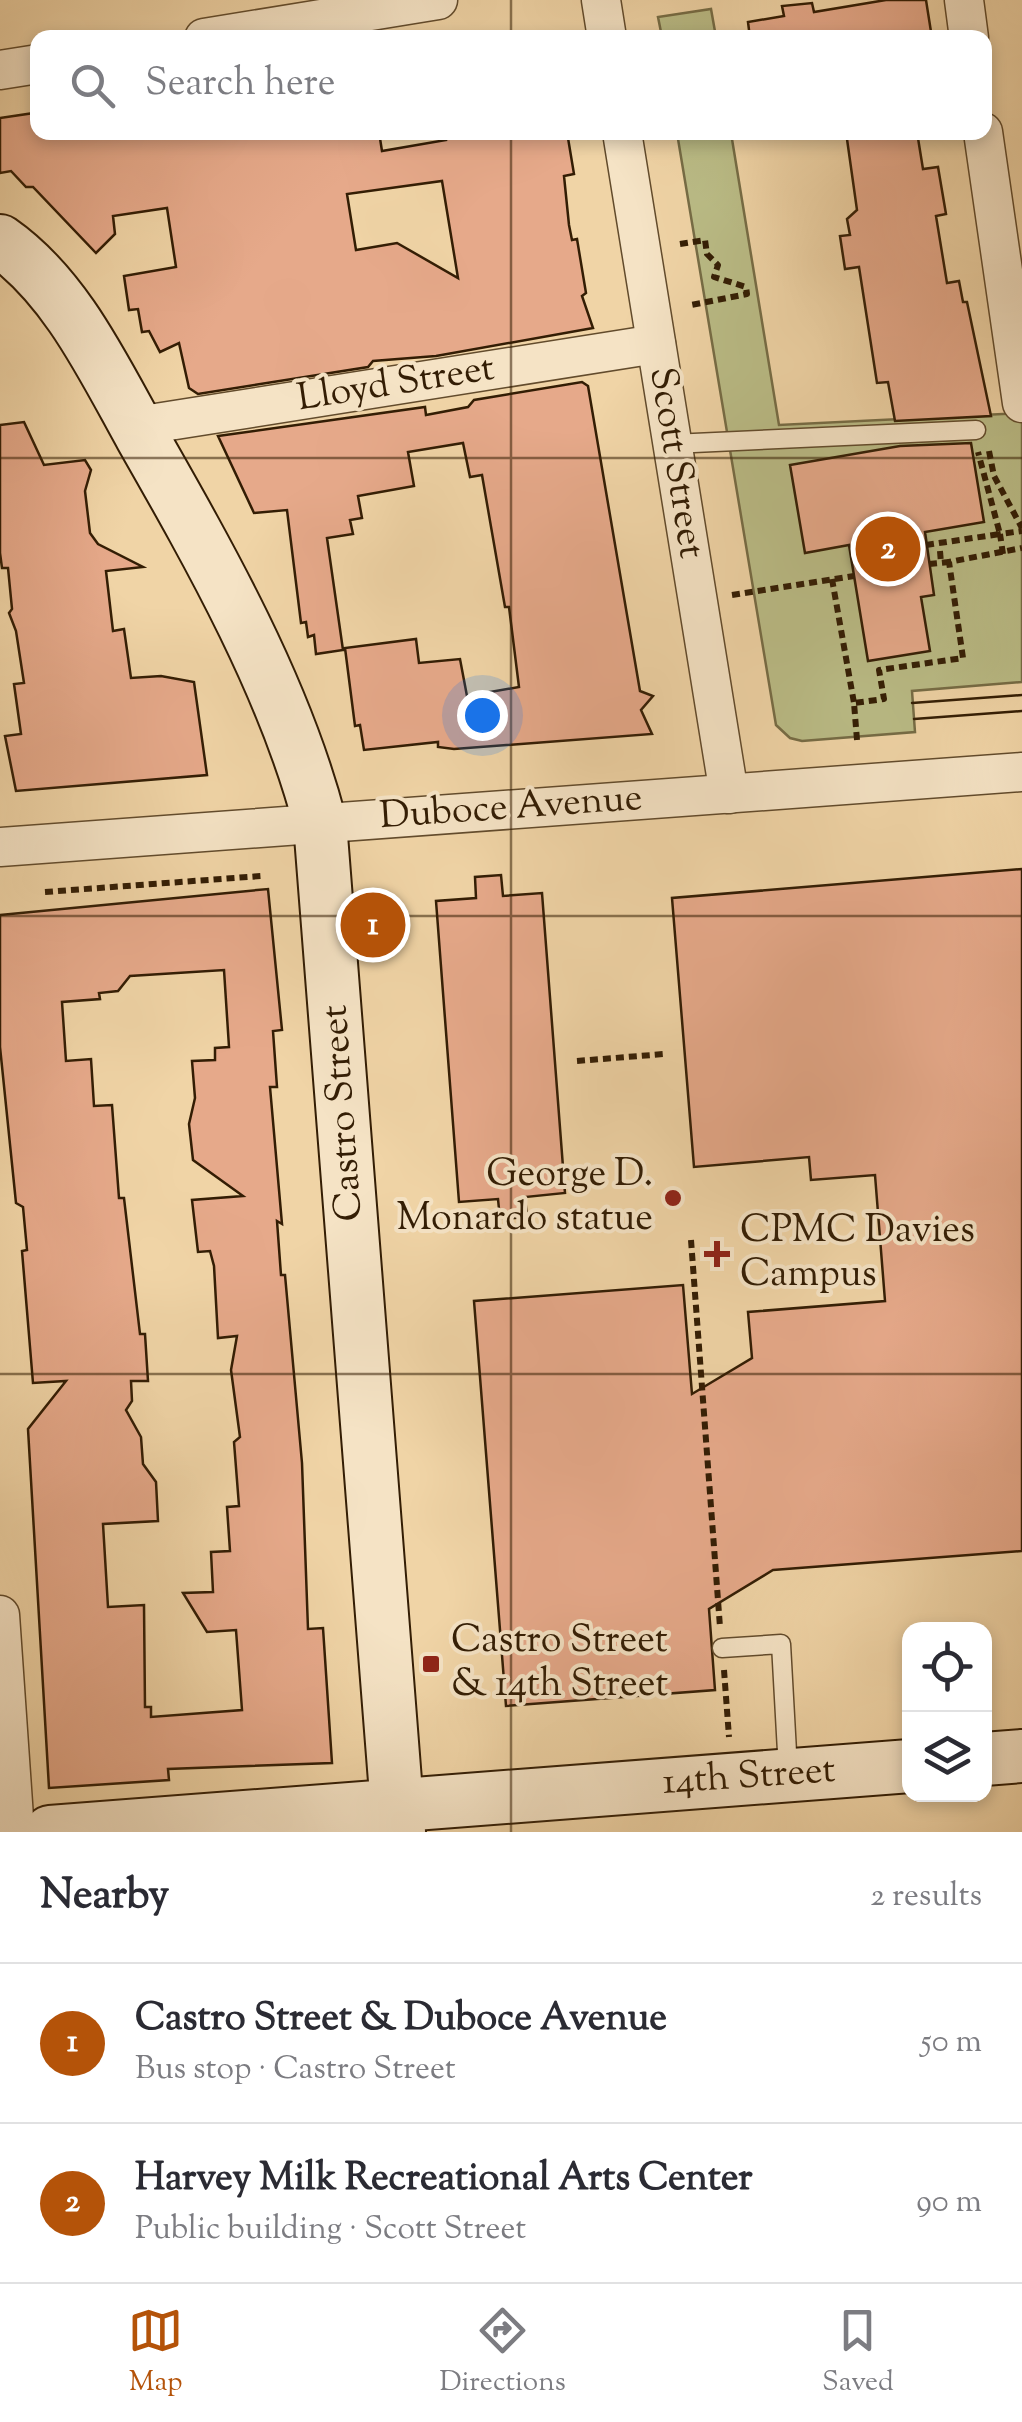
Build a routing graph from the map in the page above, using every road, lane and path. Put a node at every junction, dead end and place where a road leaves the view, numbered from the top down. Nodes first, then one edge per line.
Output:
1 (438, 0) edge
2 (601, 0) edge
3 (964, 0) edge
4 (253, 30) edge
5 (606, 30) edge
6 (968, 30) edge
7 (30, 65) edge
8 (0, 70) edge
9 (623, 140) edge
10 (984, 140) edge
11 (0, 242) edge
12 (680, 244) dead end
13 (691, 305) dead end
14 (656, 344) junction
15 (1022, 403) edge
16 (136, 426) junction
17 (976, 430) dead end
18 (672, 444) junction
19 (1022, 530) edge
20 (1000, 534) junction
21 (926, 546) dead end
22 (1022, 548) edge
23 (940, 551) dead end
24 (1003, 554) junction
25 (945, 562) junction
26 (929, 564) dead end
27 (854, 576) dead end
28 (832, 579) junction
29 (731, 595) dead end
30 (854, 702) junction
31 (857, 740) dead end
32 (1022, 772) edge
33 (728, 794) junction
34 (320, 823) junction
35 (0, 846) edge
36 (261, 876) dead end
37 (45, 892) dead end
38 (664, 1054) dead end
39 (577, 1061) dead end
40 (691, 1240) dead end
41 (0, 1616) edge
42 (722, 1648) junction
43 (728, 1738) dead end
44 (1022, 1756) edge
45 (992, 1758) edge
46 (902, 1767) edge
47 (789, 1776) junction
48 (398, 1819) edge
49 (15, 1832) edge
50 (50, 1832) edge

1 - 4 street
2 - 5 street
3 - 6 street
7 - 8 street
9 - 14 street, Scott Street
10 - 15 street
11 - 16 main road, Castro Street
12 - 13 path
14 - 16 street, Lloyd Street
14 - 18 street, Scott Street
16 - 34 main road, Castro Street
17 - 18 lane
18 - 33 street, Scott Street
19 - 20 path
19 - 20 path
20 - 21 path
20 - 24 path
22 - 24 path
23 - 25 path
24 - 25 path
25 - 26 path
25 - 30 path
27 - 28 path
28 - 29 path
28 - 30 path
30 - 31 path
32 - 33 street, Duboce Avenue
33 - 34 street, Duboce Avenue
34 - 35 street, Duboce Avenue
34 - 48 main road, Castro Street
36 - 37 path
38 - 39 path
40 - 42 path
41 - 49 street
42 - 43 path
42 - 47 lane
44 - 45 main road
46 - 47 main road, 14th Street
47 - 48 main road, 14th Street
48 - 50 main road, 14th Street

